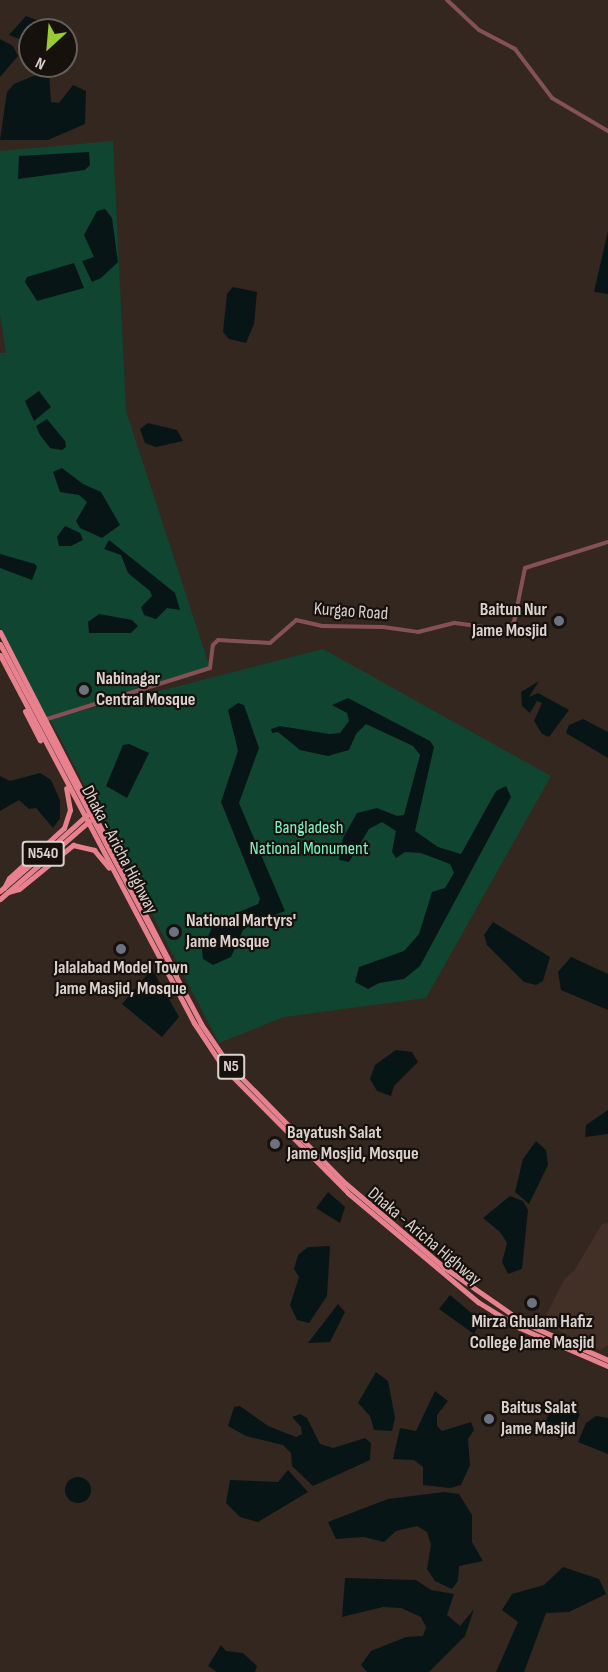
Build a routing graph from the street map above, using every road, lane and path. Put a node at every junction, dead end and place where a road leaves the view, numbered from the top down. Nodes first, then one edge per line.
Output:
1 (447, 0) edge
2 (608, 131) edge
3 (608, 542) edge
4 (0, 632) edge
5 (0, 644) edge
6 (0, 655) edge
7 (0, 662) edge
8 (43, 720) junction
9 (53, 758) junction
10 (65, 781) junction
11 (87, 819) junction
12 (123, 888) junction
13 (4, 890) edge
14 (0, 899) edge
15 (176, 978) junction
16 (608, 1360) edge
17 (608, 1366) edge

1 - 2 street
3 - 8 street, Kurgao Road
4 - 8 highway
5 - 11 highway, N5
6 - 9 highway, Dhaka - Aricha Highway / N5
7 - 9 highway
8 - 15 highway
9 - 10 highway, Dhaka - Aricha Highway / N5
10 - 11 highway, Dhaka - Aricha Highway / N5
10 - 13 highway
11 - 12 highway, Dhaka - Aricha Highway / N5
11 - 13 highway, N540
11 - 15 highway, N5
12 - 13 highway
12 - 17 highway, Dhaka - Aricha Highway / N5
13 - 14 highway, N540
15 - 16 highway, N5

